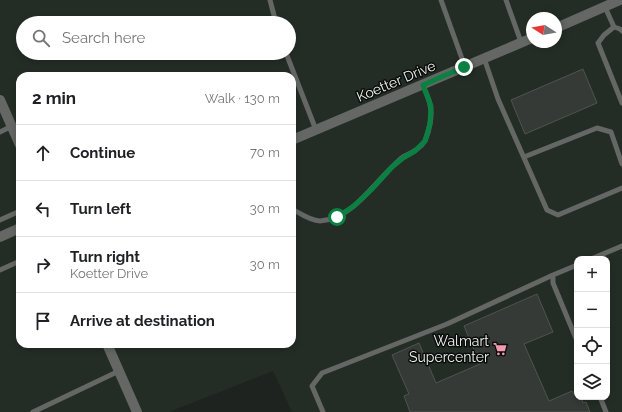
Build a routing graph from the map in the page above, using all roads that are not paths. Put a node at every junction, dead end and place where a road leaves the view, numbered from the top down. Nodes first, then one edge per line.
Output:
1 (270, 0) edge
2 (441, 0) edge
3 (506, 0) edge
4 (620, 0) edge
5 (605, 7) junction
6 (274, 16) edge
7 (562, 25) edge
8 (614, 27) junction
9 (622, 31) edge
10 (526, 40) edge
11 (521, 42) junction
12 (484, 58) junction
13 (289, 60) edge
14 (464, 67) junction
15 (293, 72) edge
16 (296, 79) edge
17 (423, 85) junction
18 (0, 100) edge
19 (622, 103) edge
20 (12, 126) junction
21 (316, 130) junction
22 (0, 132) edge
23 (16, 136) edge
24 (296, 138) edge
25 (524, 157) junction
26 (622, 164) edge
27 (622, 188) edge
28 (296, 212) edge
29 (16, 213) edge
30 (0, 220) edge
31 (16, 230) edge
32 (0, 237) edge
33 (622, 246) edge
34 (598, 256) edge
35 (16, 263) edge
36 (574, 266) edge
37 (0, 270) edge
38 (553, 275) junction
39 (574, 334) edge
40 (109, 348) edge
41 (119, 371) junction
42 (601, 400) edge
43 (33, 412) edge
44 (137, 412) edge
45 (323, 412) edge
46 (606, 412) edge

1 - 6 lane
2 - 14 lane
3 - 11 lane
4 - 5 street
5 - 7 street
5 - 8 lane
8 - 9 lane
8 - 19 lane
10 - 11 street, Koetter Drive
11 - 12 street, Koetter Drive
12 - 14 street, Koetter Drive
12 - 25 lane
13 - 15 lane
14 - 17 street, Koetter Drive
16 - 21 lane
17 - 21 street, Koetter Drive
17 - 28 lane
18 - 20 street
20 - 22 lane
20 - 23 street
21 - 24 street, Koetter Drive
25 - 26 lane
25 - 27 lane
29 - 30 lane
31 - 32 street
33 - 34 lane
35 - 37 lane
36 - 38 lane
38 - 39 lane
38 - 45 lane
40 - 41 street
41 - 43 lane
41 - 44 street
42 - 46 lane

